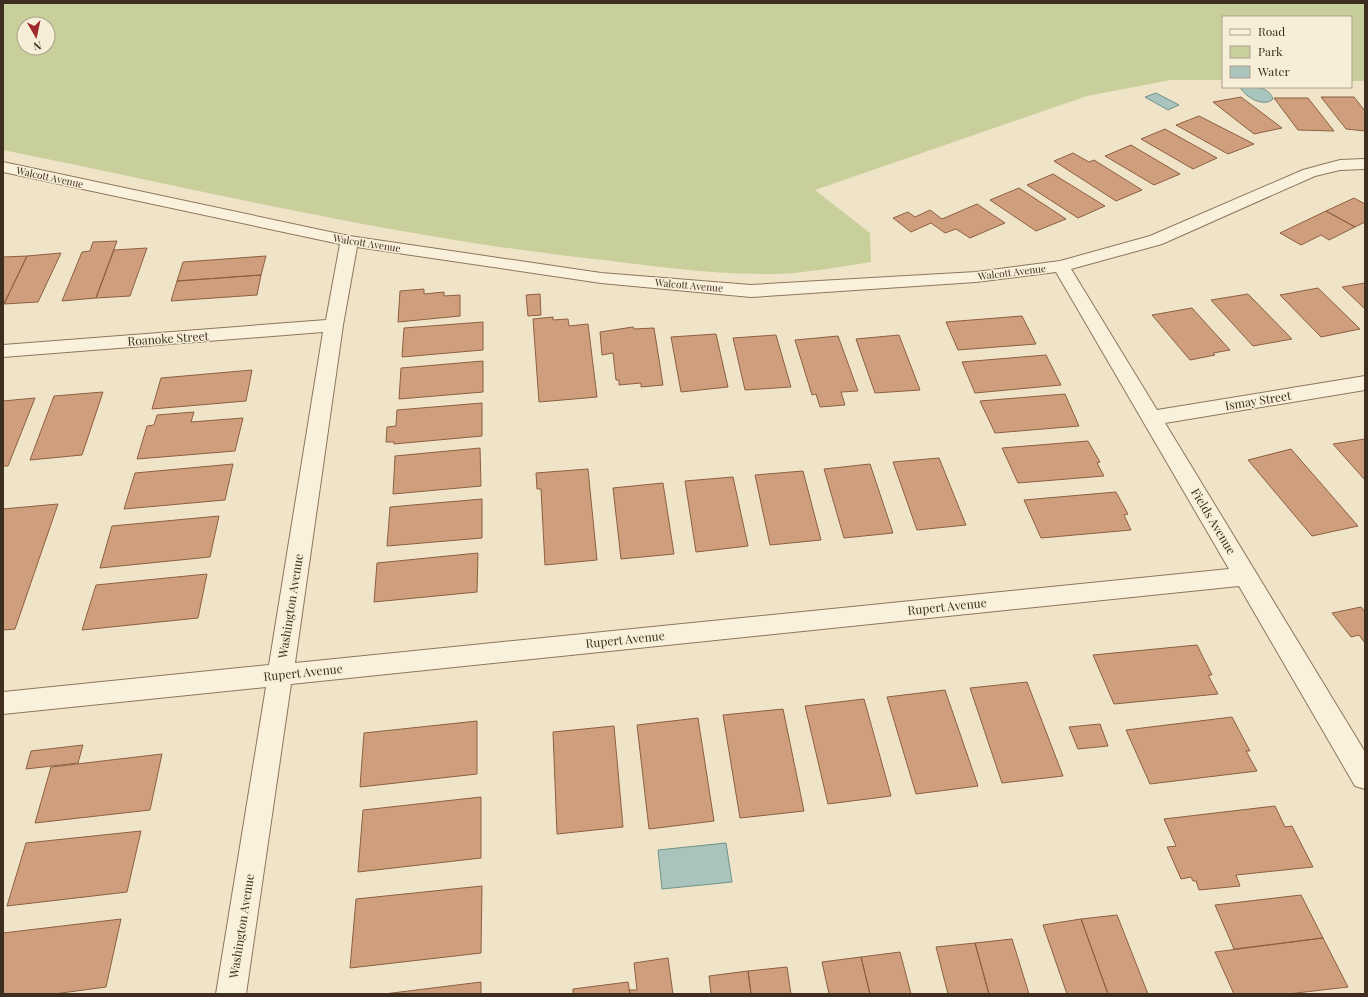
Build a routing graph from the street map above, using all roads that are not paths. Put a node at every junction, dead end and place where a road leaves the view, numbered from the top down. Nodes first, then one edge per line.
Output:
1 (1365, 164) edge
2 (3, 167) edge
3 (349, 241) junction
4 (1061, 266) junction
5 (334, 325) junction
6 (3, 351) edge
7 (1365, 383) edge
8 (1151, 418) junction
9 (1247, 576) junction
10 (280, 675) junction
11 (3, 703) edge
12 (1365, 777) edge
13 (231, 994) edge

1 - 4 street, Walcott Avenue
2 - 3 street, Walcott Avenue
3 - 4 street, Walcott Avenue
3 - 5 street, Washington Avenue
4 - 8 street, Fields Avenue
5 - 6 street, Roanoke Street
5 - 10 street, Washington Avenue
7 - 8 street, Ismay Street
8 - 9 street, Fields Avenue
9 - 10 street, Rupert Avenue
9 - 12 street, Fields Avenue
10 - 11 street, Rupert Avenue
10 - 13 street, Washington Avenue

